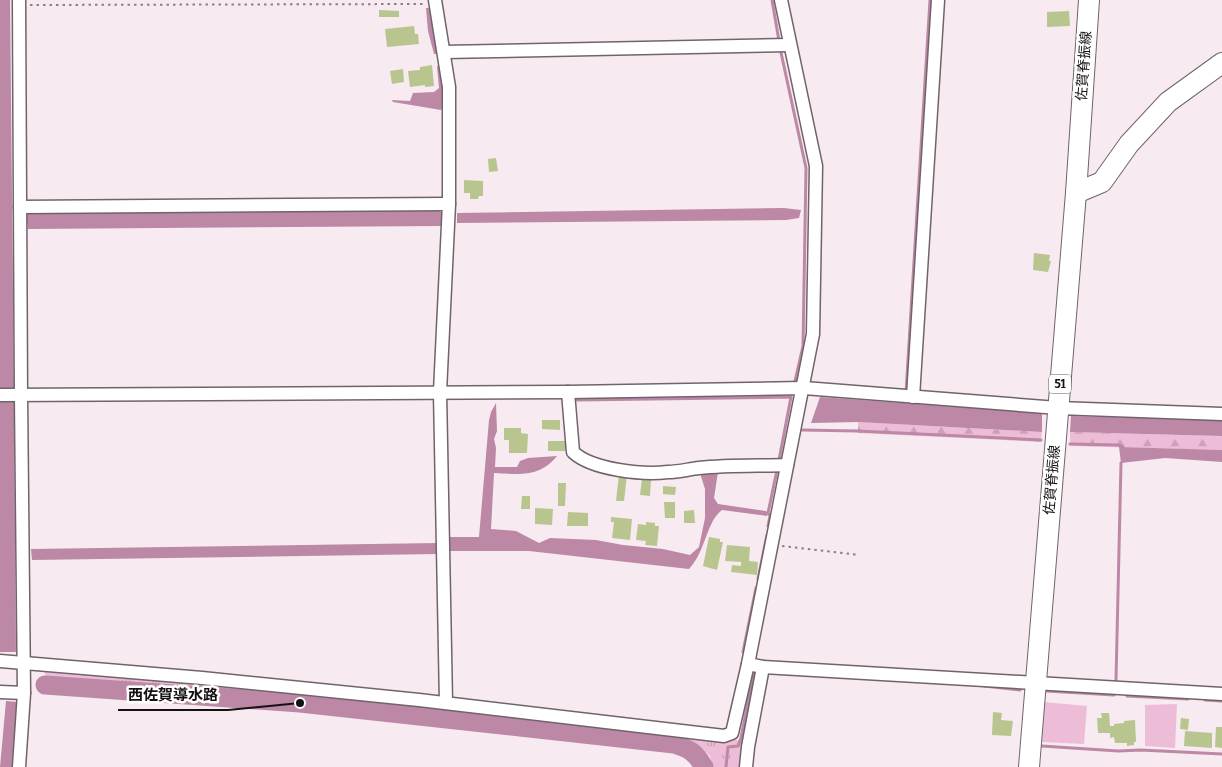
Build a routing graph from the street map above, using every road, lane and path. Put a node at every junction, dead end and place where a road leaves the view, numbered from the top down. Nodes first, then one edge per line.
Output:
1 (781, 0) edge
2 (938, 0) edge
3 (1089, 0) edge
4 (435, 2) edge
5 (23, 3) edge
6 (789, 44) junction
7 (444, 52) junction
8 (1222, 63) edge
9 (1076, 193) junction
10 (450, 204) junction
11 (20, 207) junction
12 (804, 388) junction
13 (440, 392) junction
14 (568, 392) junction
15 (11, 395) edge
16 (913, 397) junction
17 (1058, 408) junction
18 (1222, 414) edge
19 (787, 465) junction
20 (772, 545) junction
21 (859, 554) dead end
22 (0, 661) edge
23 (24, 664) junction
24 (748, 664) junction
25 (762, 672) junction
26 (1036, 684) junction
27 (0, 692) edge
28 (24, 693) junction
29 (1222, 694) edge
30 (446, 703) junction
31 (19, 767) edge
32 (746, 767) edge
33 (1029, 767) edge

1 - 6 street
2 - 16 street
3 - 9 main road, 佐賀脊振線 / 51
4 - 5 path
4 - 7 street
5 - 11 street
6 - 7 street
6 - 12 street
7 - 10 street
8 - 9 main road
9 - 17 main road, 佐賀脊振線 / 51
10 - 11 street
10 - 13 street
11 - 15 street
12 - 14 street
12 - 16 street
12 - 19 street
13 - 14 street
13 - 15 street
13 - 30 street
14 - 19 street
15 - 23 street
16 - 17 street
17 - 18 street
17 - 26 main road, 佐賀脊振線 / 51
19 - 20 street
20 - 21 path
20 - 24 street
22 - 23 street
23 - 28 street
23 - 30 street
24 - 25 street
24 - 30 street
25 - 26 street
25 - 32 street
26 - 29 street
26 - 33 main road, 佐賀脊振線 / 51
27 - 28 street
28 - 31 street

